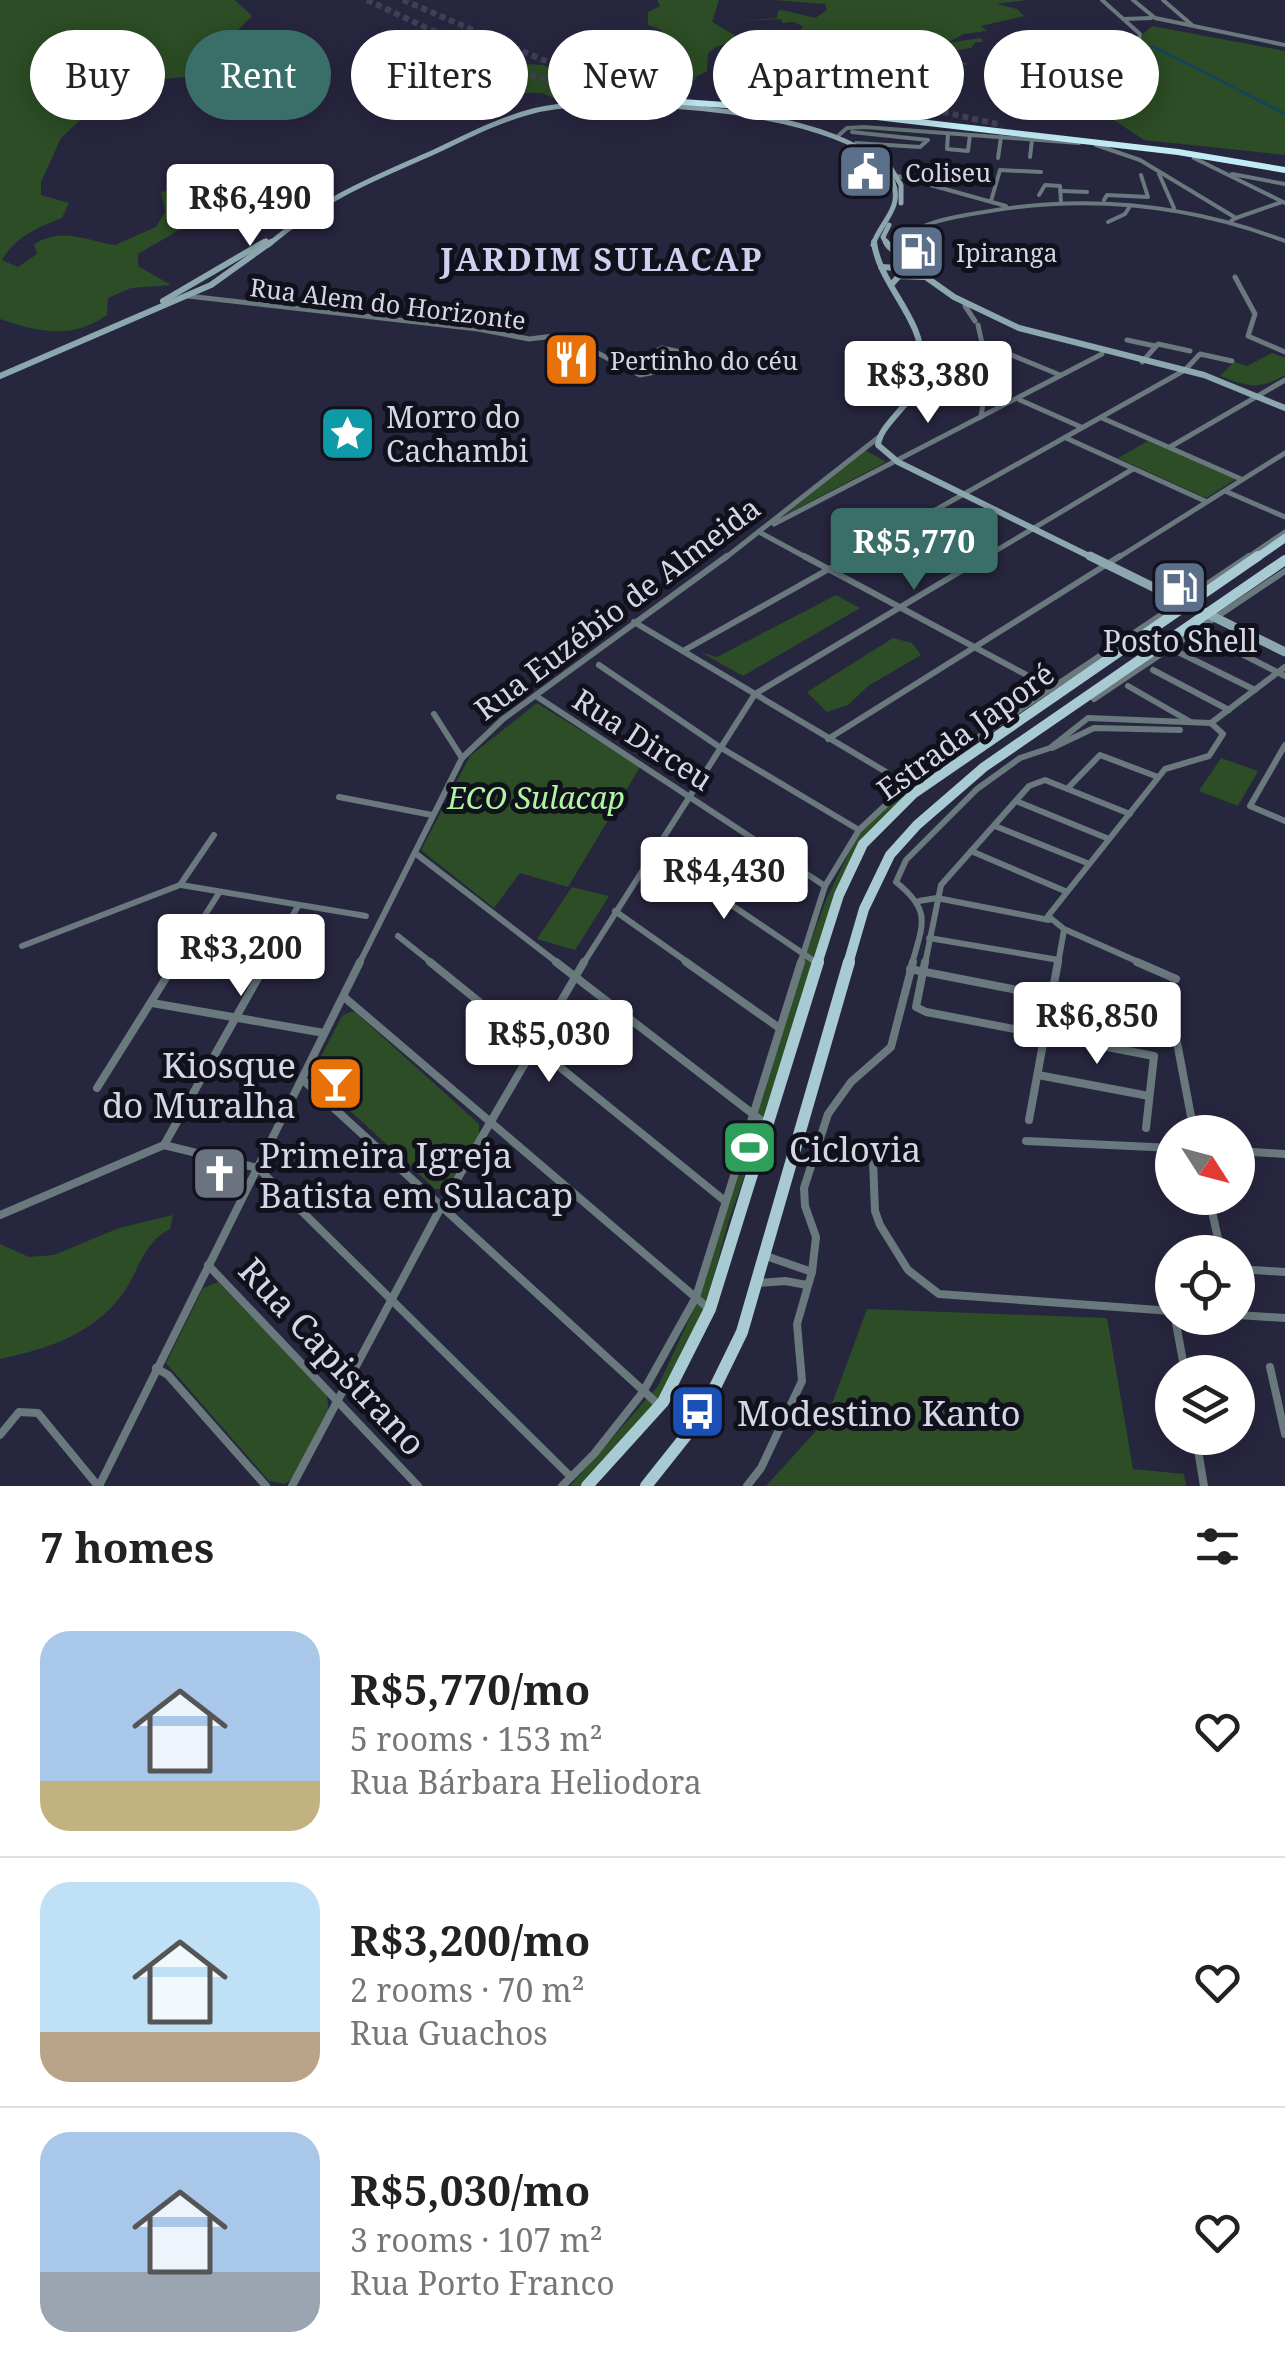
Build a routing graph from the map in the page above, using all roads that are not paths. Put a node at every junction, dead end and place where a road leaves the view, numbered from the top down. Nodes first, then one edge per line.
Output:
1 (1102, 0) edge
2 (1133, 0) edge
3 (1164, 0) edge
4 (1153, 18) junction
5 (1124, 19) junction
6 (1192, 26) junction
7 (1134, 30) edge
8 (1284, 44) edge
9 (909, 120) edge
10 (912, 120) edge
11 (787, 121) junction
12 (1002, 125) tunnel mouth
13 (948, 129) junction
14 (852, 132) dead end
15 (915, 132) junction
16 (970, 135) junction
17 (838, 136) junction
18 (1001, 137) junction
19 (1032, 140) junction
20 (1062, 142) junction
21 (856, 143) junction
22 (1062, 152) dead end
23 (1030, 157) dead end
24 (998, 158) dead end
25 (1194, 158) dead end
26 (1285, 168) edge
27 (1042, 172) dead end
28 (1158, 172) junction
29 (1224, 173) junction
30 (1141, 174) dead end
31 (898, 176) junction
32 (1266, 180) junction
33 (1285, 184) edge
34 (1146, 186) junction
35 (1250, 186) junction
36 (1165, 187) junction
37 (1062, 190) junction
38 (1087, 192) dead end
39 (1039, 195) dead end
40 (1104, 200) dead end
41 (991, 201) junction
42 (1061, 202) junction
43 (1284, 202) edge
44 (1007, 206) junction
45 (1130, 206) junction
46 (1174, 209) junction
47 (1234, 220) junction
48 (1108, 222) dead end
49 (1285, 241) edge
50 (888, 247) junction
51 (904, 261) junction
52 (226, 266) junction
53 (881, 267) junction
54 (240, 269) junction
55 (1235, 277) dead end
56 (926, 278) junction
57 (196, 282) junction
58 (891, 285) junction
59 (211, 286) junction
60 (188, 296) junction
61 (976, 319) junction
62 (1127, 340) dead end
63 (987, 345) junction
64 (1154, 346) junction
65 (1190, 351) dead end
66 (680, 352) dead end
67 (1285, 352) edge
68 (1102, 354) junction
69 (1232, 361) dead end
70 (1142, 362) junction
71 (1184, 370) junction
72 (0, 374) edge
73 (1061, 376) junction
74 (1285, 380) edge
75 (1256, 396) junction
76 (1019, 399) junction
77 (1285, 408) edge
78 (980, 418) junction
79 (1101, 418) junction
80 (1082, 428) junction
81 (879, 437) junction
82 (1065, 438) junction
83 (1170, 448) junction
84 (1285, 452) edge
85 (898, 462) junction
86 (1134, 469) junction
87 (1241, 479) junction
88 (1224, 490) junction
89 (964, 494) junction
90 (1206, 501) junction
91 (1285, 517) edge
92 (769, 526) junction
93 (1033, 528) junction
94 (759, 532) junction
95 (1285, 535) edge
96 (1285, 560) edge
97 (1106, 564) junction
98 (832, 569) junction
99 (1285, 571) edge
100 (1187, 603) junction
101 (901, 606) junction
102 (1211, 615) junction
103 (634, 622) junction
104 (1204, 636) dead end
105 (975, 646) junction
106 (683, 651) junction
107 (1285, 652) edge
108 (1180, 653) dead end
109 (598, 666) dead end
110 (1153, 670) dead end
111 (1283, 672) edge
112 (1128, 686) dead end
113 (1050, 688) junction
114 (1255, 690) junction
115 (754, 694) junction
116 (536, 696) junction
117 (1094, 698) dead end
118 (1229, 710) junction
119 (434, 714) dead end
120 (1190, 722) junction
121 (1211, 723) junction
122 (1180, 730) dead end
123 (828, 738) junction
124 (719, 747) junction
125 (1285, 747) edge
126 (1050, 748) junction
127 (462, 758) junction
128 (1158, 776) junction
129 (1068, 788) junction
130 (913, 789) junction
131 (688, 796) junction
132 (339, 797) dead end
133 (1016, 801) junction
134 (1130, 814) junction
135 (432, 815) junction
136 (1285, 821) edge
137 (994, 826) junction
138 (858, 830) junction
139 (214, 835) dead end
140 (1109, 839) junction
141 (652, 850) junction
142 (971, 851) junction
143 (415, 854) junction
144 (1087, 864) junction
145 (180, 884) junction
146 (825, 886) junction
147 (1065, 891) junction
148 (219, 892) junction
149 (937, 898) junction
150 (919, 901) junction
151 (298, 906) junction
152 (614, 911) junction
153 (366, 916) dead end
154 (1049, 920) junction
155 (1064, 930) junction
156 (398, 936) dead end
157 (929, 938) junction
158 (22, 946) dead end
159 (803, 953) junction
160 (1058, 960) junction
161 (817, 963) junction
162 (910, 969) junction
163 (923, 972) junction
164 (576, 976) junction
165 (1176, 978) dead end
166 (344, 997) junction
167 (1052, 997) junction
168 (152, 1003) junction
169 (1146, 1014) dead end
170 (235, 1017) junction
171 (778, 1027) junction
172 (324, 1034) junction
173 (1046, 1034) junction
174 (1176, 1037) dead end
175 (532, 1047) junction
176 (1038, 1075) junction
177 (302, 1079) junction
178 (98, 1088) dead end
179 (1149, 1096) junction
180 (752, 1114) junction
181 (1191, 1115) edge
182 (1029, 1120) dead end
183 (491, 1124) junction
184 (769, 1126) junction
185 (1146, 1128) dead end
186 (1026, 1142) dead end
187 (164, 1145) junction
188 (1155, 1147) edge
189 (1255, 1152) edge
190 (1285, 1154) edge
191 (873, 1162) dead end
192 (258, 1168) junction
193 (726, 1201) junction
194 (441, 1207) junction
195 (0, 1215) edge
196 (764, 1255) junction
197 (208, 1265) junction
198 (1255, 1271) edge
199 (812, 1272) junction
200 (1285, 1272) edge
201 (756, 1283) junction
202 (808, 1285) junction
203 (696, 1297) junction
204 (392, 1302) junction
205 (710, 1309) junction
206 (1155, 1312) edge
207 (1255, 1316) edge
208 (1285, 1318) edge
209 (1270, 1367) dead end
210 (156, 1368) junction
211 (643, 1392) junction
212 (340, 1401) junction
213 (660, 1406) junction
214 (1285, 1434) edge
215 (0, 1435) edge
216 (1199, 1455) edge
217 (571, 1477) junction
218 (98, 1486) edge
219 (266, 1486) edge
220 (292, 1486) edge
221 (418, 1486) edge
222 (562, 1486) edge
223 (587, 1486) edge
224 (646, 1486) edge
225 (747, 1486) edge
226 (1204, 1486) edge

1 - 5 street
2 - 4 street
3 - 6 street
4 - 5 street
4 - 6 street
5 - 7 street
6 - 8 street
9 - 15 highway
10 - 13 highway
11 - 17 main road
11 - 52 main road
11 - 53 main road
11 - 54 main road
12 - 26 highway
13 - 15 highway
13 - 16 street
13 - 16 street
13 - 26 highway
14 - 21 street
15 - 17 street
16 - 18 street
17 - 21 main road
18 - 19 street
18 - 24 street
19 - 20 street
19 - 23 street
20 - 22 street
20 - 28 street
21 - 31 main road
25 - 29 street
27 - 41 street
28 - 36 street
28 - 47 street
29 - 32 street
29 - 35 street
30 - 34 street
31 - 41 street
31 - 50 main road
32 - 33 street
32 - 35 street
34 - 36 street
34 - 40 street
35 - 43 street
36 - 46 street
37 - 38 street
37 - 39 street
37 - 42 street
41 - 44 street
42 - 44 street
42 - 45 street
43 - 47 street
44 - 50 street
45 - 46 street
45 - 48 street
46 - 47 street
47 - 49 street
50 - 51 main road
51 - 53 main road
51 - 56 main road
52 - 54 main road
52 - 57 main road
53 - 58 main road, Rua Euzébio de Almeida
54 - 59 main road
55 - 67 street
56 - 58 main road
56 - 61 main road
57 - 59 main road
57 - 72 main road
58 - 81 main road, Rua Euzébio de Almeida
59 - 60 main road
60 - 66 street, Rua Alem do Horizonte
60 - 72 main road
61 - 63 street
61 - 68 main road
62 - 64 street
63 - 73 street
63 - 78 street
64 - 65 street
64 - 70 street
68 - 70 main road
68 - 73 street
69 - 71 street
70 - 71 main road
71 - 75 main road
71 - 79 street
73 - 76 street
74 - 75 street
75 - 77 main road
75 - 83 street
76 - 78 street
76 - 80 street
78 - 85 street
79 - 80 street
79 - 83 street
80 - 82 street
81 - 85 main road
81 - 92 street, Rua Euzébio de Almeida
82 - 86 street
82 - 89 street
83 - 87 street
84 - 87 street
85 - 89 main road
85 - 92 street
86 - 90 street
86 - 93 street
87 - 88 street
88 - 90 street
88 - 91 street
89 - 93 main road
89 - 98 street
90 - 97 street
92 - 94 street, Rua Euzébio de Almeida
93 - 97 main road
93 - 101 street
94 - 98 street
94 - 103 street, Rua Euzébio de Almeida
95 - 100 main road, Estrada Japoré
96 - 102 main road, Estrada Japoré
97 - 100 main road
97 - 105 street
98 - 101 street
98 - 106 street
99 - 102 street
100 - 102 main road
100 - 113 street, Estrada Japoré
100 - 130 main road, Estrada Japoré
101 - 105 street
101 - 115 street
102 - 107 main road
102 - 117 street
102 - 196 main road, Estrada Japoré
103 - 106 street
103 - 116 street, Rua Euzébio de Almeida
104 - 111 street
105 - 113 street
105 - 123 street
106 - 115 street
108 - 114 street
109 - 124 street
110 - 118 street
111 - 114 street
112 - 120 street
113 - 130 street, Estrada Japoré
114 - 118 street
115 - 123 street
115 - 124 street
116 - 127 street, Rua Euzébio de Almeida
116 - 131 street, Rua Dirceu
118 - 121 street
119 - 127 street
120 - 121 street
120 - 126 street
121 - 128 street
122 - 126 street
123 - 130 street
124 - 131 street
124 - 138 street
125 - 136 street
126 - 150 street
127 - 135 street, Rua Euzébio de Almeida
128 - 129 street
128 - 134 street
129 - 133 street
129 - 134 street
130 - 138 street, Estrada Japoré
130 - 161 main road, Estrada Japoré
131 - 141 street
131 - 146 street, Rua Dirceu
132 - 135 street
133 - 137 street
133 - 140 street
134 - 140 street
135 - 143 street, Rua Euzébio de Almeida
137 - 142 street
137 - 144 street
138 - 146 street, Estrada Japoré
139 - 145 street
140 - 144 street
141 - 152 street
141 - 159 street
142 - 147 street
142 - 149 street
143 - 164 street
143 - 166 street, Rua Euzébio de Almeida
144 - 147 street
145 - 148 street
145 - 158 street
146 - 159 street, Estrada Japoré
147 - 154 street
148 - 151 street
148 - 168 street
149 - 150 street
149 - 154 street
149 - 157 street
150 - 162 street
151 - 153 street
151 - 170 street
152 - 164 street
152 - 171 street
154 - 155 street
155 - 160 street
155 - 165 street
156 - 175 street
157 - 160 street
157 - 163 street
159 - 161 street
159 - 171 street, Estrada Japoré
160 - 167 street
161 - 184 main road, Estrada Japoré
162 - 163 street
162 - 199 street
163 - 167 street
163 - 173 street
164 - 175 street
164 - 180 street
166 - 172 street, Rua Euzébio de Almeida
166 - 183 street
167 - 169 street
167 - 173 street
168 - 170 street
168 - 178 street
170 - 172 street
170 - 187 street
171 - 180 street, Estrada Japoré
172 - 177 street, Rua Euzébio de Almeida
173 - 176 street
173 - 179 street
174 - 181 street
175 - 183 street
175 - 193 street
176 - 179 street
176 - 182 street
177 - 192 street, Rua Euzébio de Almeida
177 - 194 street
179 - 185 street
180 - 184 street
180 - 193 street, Estrada Japoré
183 - 194 street
183 - 203 street
184 - 205 main road, Estrada Japoré
186 - 188 street
187 - 192 street
187 - 195 street
189 - 190 street
191 - 206 street
192 - 197 street, Rua Euzébio de Almeida
192 - 204 street
193 - 203 street, Estrada Japoré
194 - 204 street
194 - 211 street
196 - 199 street
196 - 201 main road, Estrada Japoré
197 - 210 street, Rua Euzébio de Almeida
197 - 212 street, Rua Capistrano
198 - 200 street
199 - 202 street
201 - 202 street
201 - 224 main road, Estrada Japoré
202 - 225 street
203 - 205 street
203 - 211 street, Estrada Japoré
204 - 212 street
204 - 217 street
205 - 213 main road, Estrada Japoré
207 - 208 street
209 - 214 street
210 - 218 street, Rua Euzébio de Almeida
210 - 219 street
211 - 213 street
211 - 217 street, Estrada Japoré
212 - 220 street
212 - 221 street, Rua Capistrano
213 - 223 main road, Estrada Japoré
215 - 218 street
216 - 226 street
217 - 222 street, Estrada Japoré

